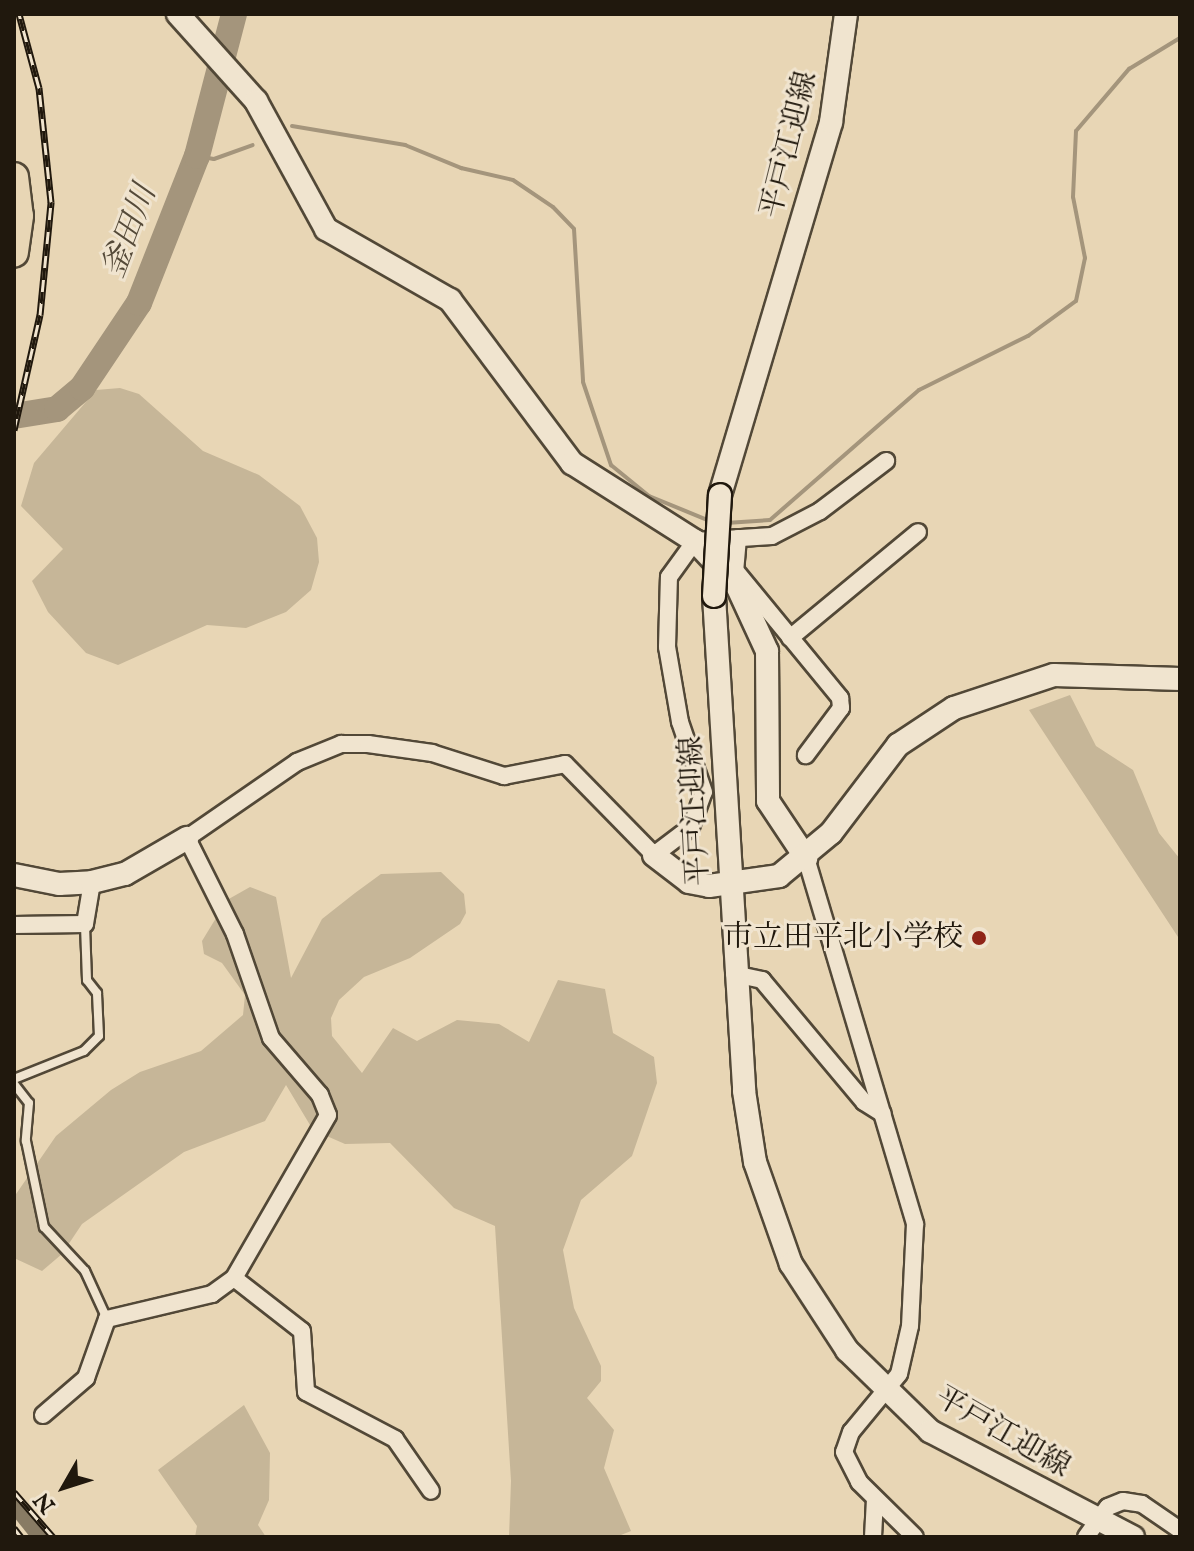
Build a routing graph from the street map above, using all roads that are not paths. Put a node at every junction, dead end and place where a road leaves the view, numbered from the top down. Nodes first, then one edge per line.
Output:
1 (178, 14) edge
2 (846, 14) edge
3 (14, 177) edge
4 (14, 253) edge
5 (886, 461) dead end
6 (918, 532) dead end
7 (738, 538) junction
8 (695, 541) junction
9 (790, 638) junction
10 (1180, 679) edge
11 (806, 755) dead end
12 (187, 838) junction
13 (654, 855) junction
14 (806, 858) junction
15 (14, 875) edge
16 (92, 882) junction
17 (730, 887) junction
18 (85, 924) junction
19 (14, 925) edge
20 (734, 974) junction
21 (14, 1082) edge
22 (883, 1114) junction
23 (234, 1278) junction
24 (107, 1319) junction
25 (888, 1395) junction
26 (43, 1415) dead end
27 (431, 1491) dead end
28 (875, 1501) junction
29 (1091, 1529) edge
30 (1180, 1530) edge
31 (873, 1537) edge
32 (915, 1537) edge
33 (1133, 1537) edge

1 - 8 street
2 - 17 street, 平戸江迎線, bridge
3 - 4 highway
5 - 7 street
6 - 9 street
7 - 8 street
7 - 9 street
8 - 13 street
8 - 14 street
9 - 11 street
10 - 14 street
12 - 13 street
12 - 16 street
12 - 23 street
13 - 17 street
14 - 17 street
14 - 22 street
15 - 16 street
16 - 18 street
17 - 20 street, 平戸江迎線
18 - 19 street
18 - 21 lane
20 - 22 street
20 - 25 street, 平戸江迎線
21 - 24 lane
22 - 25 street
23 - 24 street
23 - 27 street
24 - 26 street
25 - 28 street
25 - 29 street, 平戸江迎線
28 - 31 street
28 - 32 street
29 - 30 street
29 - 33 street, 平戸江迎線

